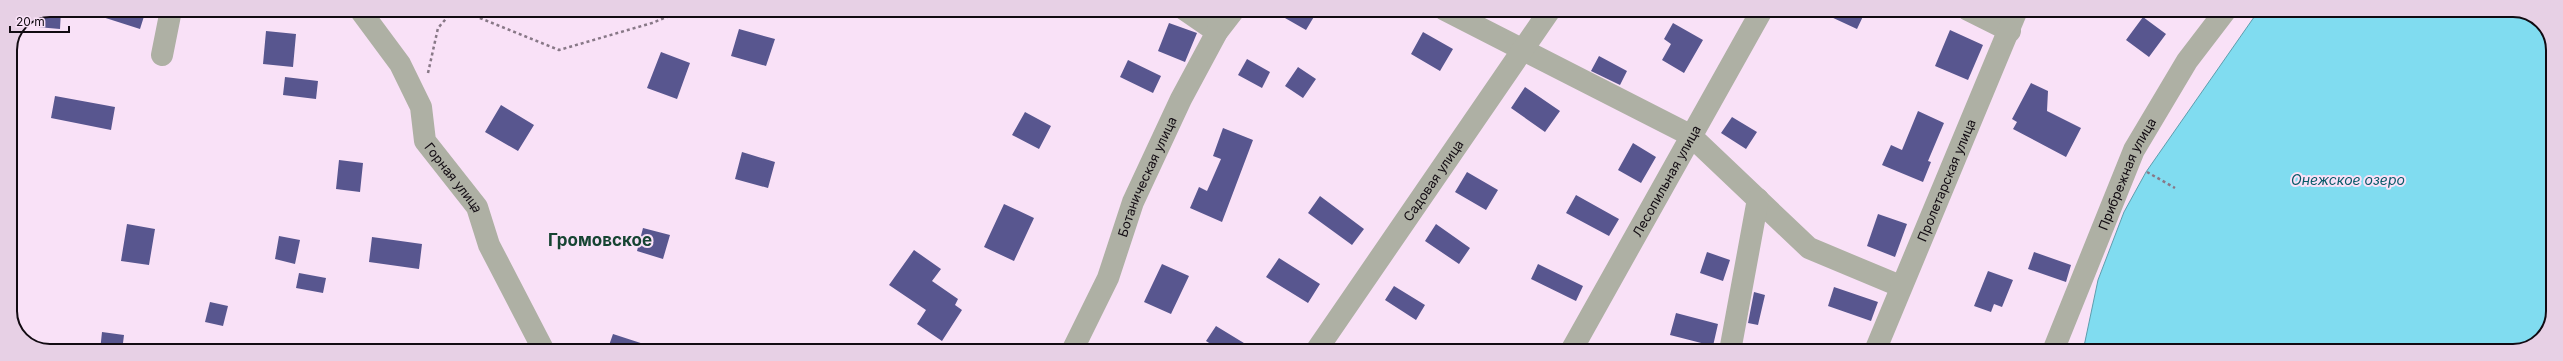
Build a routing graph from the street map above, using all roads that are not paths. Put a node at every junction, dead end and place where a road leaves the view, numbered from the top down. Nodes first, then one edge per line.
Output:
1 (170, 17) edge
2 (365, 17) edge
3 (1195, 17) edge
4 (1229, 17) edge
5 (1458, 17) edge
6 (1545, 17) edge
7 (1758, 17) edge
8 (1982, 17) edge
9 (2015, 17) edge
10 (2221, 17) edge
11 (2010, 31) junction
12 (1217, 32) junction
13 (1521, 51) junction
14 (162, 55) dead end
15 (1690, 135) junction
16 (1758, 199) junction
17 (1900, 286) junction
18 (540, 344) edge
19 (1075, 344) edge
20 (1321, 344) edge
21 (1575, 344) edge
22 (1731, 344) edge
23 (1877, 344) edge
24 (2056, 344) edge

1 - 14 street
2 - 18 street, Горная улица
3 - 12 street
4 - 12 street, Ботаническая улица
5 - 13 street
6 - 13 street, Садовая улица
7 - 15 street, Лесопильная улица
8 - 11 street
9 - 11 street, Пролетарская улица
10 - 24 street, Прибрежная улица
11 - 17 street, Пролетарская улица
12 - 19 street, Ботаническая улица
13 - 15 street
13 - 20 street, Садовая улица
15 - 16 street
15 - 21 street, Лесопильная улица
16 - 17 street
16 - 22 street
17 - 23 street, Пролетарская улица

